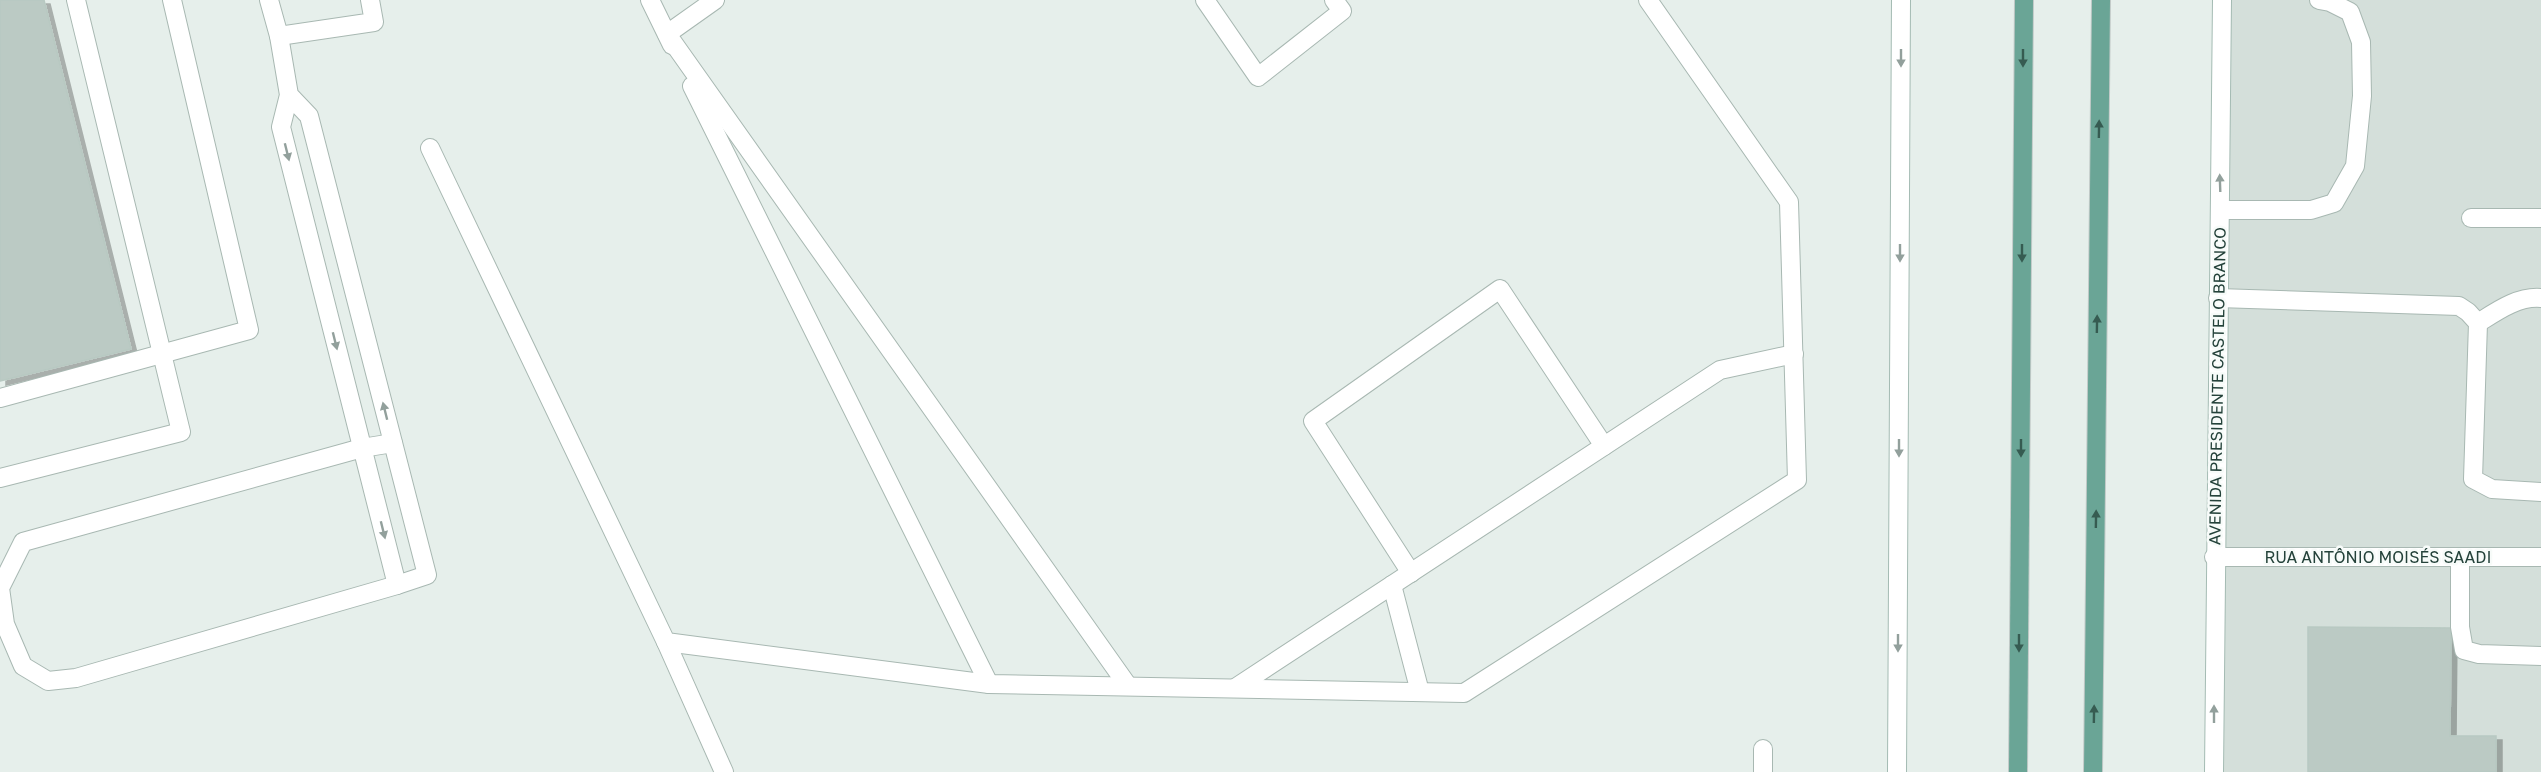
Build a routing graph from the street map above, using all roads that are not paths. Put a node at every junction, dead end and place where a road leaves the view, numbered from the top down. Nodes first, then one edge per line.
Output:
1 (76, 0) edge
2 (172, 0) edge
3 (269, 0) edge
4 (370, 0) edge
5 (650, 0) edge
6 (715, 0) edge
7 (1205, 0) edge
8 (1334, 0) edge
9 (1648, 0) edge
10 (1901, 0) edge
11 (2024, 0) edge
12 (2101, 0) edge
13 (2222, 0) edge
14 (2319, 0) edge
15 (667, 34) junction
16 (279, 36) junction
17 (289, 95) junction
18 (430, 148) dead end
19 (2221, 210) junction
20 (2471, 218) dead end
21 (2541, 218) edge
22 (2218, 298) junction
23 (2541, 298) edge
24 (2478, 323) junction
25 (163, 353) junction
26 (1794, 354) junction
27 (0, 398) edge
28 (393, 442) junction
29 (1604, 446) junction
30 (362, 448) junction
31 (0, 478) edge
32 (2541, 492) edge
33 (2214, 557) junction
34 (2460, 557) junction
35 (2541, 557) edge
36 (1411, 573) junction
37 (397, 585) junction
38 (1392, 585) junction
39 (666, 642) junction
40 (2541, 656) edge
41 (989, 684) junction
42 (1128, 686) junction
43 (1235, 688) junction
44 (1420, 692) junction
45 (1762, 749) dead end
46 (724, 772) edge
47 (1763, 772) edge
48 (1897, 772) edge
49 (2018, 772) edge
50 (2093, 772) edge
51 (2214, 772) edge

1 - 25 main road
2 - 25 main road
3 - 16 main road
4 - 16 main road
5 - 15 main road
6 - 15 main road
7 - 8 main road
9 - 26 main road
10 -> 48 main road
11 -> 49 main road
50 -> 12 main road
19 -> 13 main road, AVENIDA PRESIDENTE CASTELO BRANCO
14 - 19 main road
15 - 41 main road
15 - 42 main road
16 - 17 main road
28 -> 17 main road
17 -> 30 main road
18 - 39 main road
19 - 22 main road, AVENIDA PRESIDENTE CASTELO BRANCO
20 - 21 main road
22 - 24 main road
22 - 33 main road, AVENIDA PRESIDENTE CASTELO BRANCO
23 - 24 main road
24 - 32 main road
25 - 27 main road
25 - 31 main road
26 - 29 main road
26 - 44 main road
28 - 30 main road
28 - 37 main road
29 - 36 main road
29 - 36 main road
30 -> 37 main road
30 - 37 main road
33 - 34 main road, RUA ANTÔNIO MOISÉS SAADI
51 -> 33 main road, AVENIDA PRESIDENTE CASTELO BRANCO
34 - 35 main road, RUA ANTÔNIO MOISÉS SAADI
34 - 40 main road
36 - 38 main road
38 - 43 main road
38 - 44 main road
39 - 41 main road
39 - 46 main road
41 - 42 main road
42 - 43 main road
43 - 44 main road
45 - 47 main road

